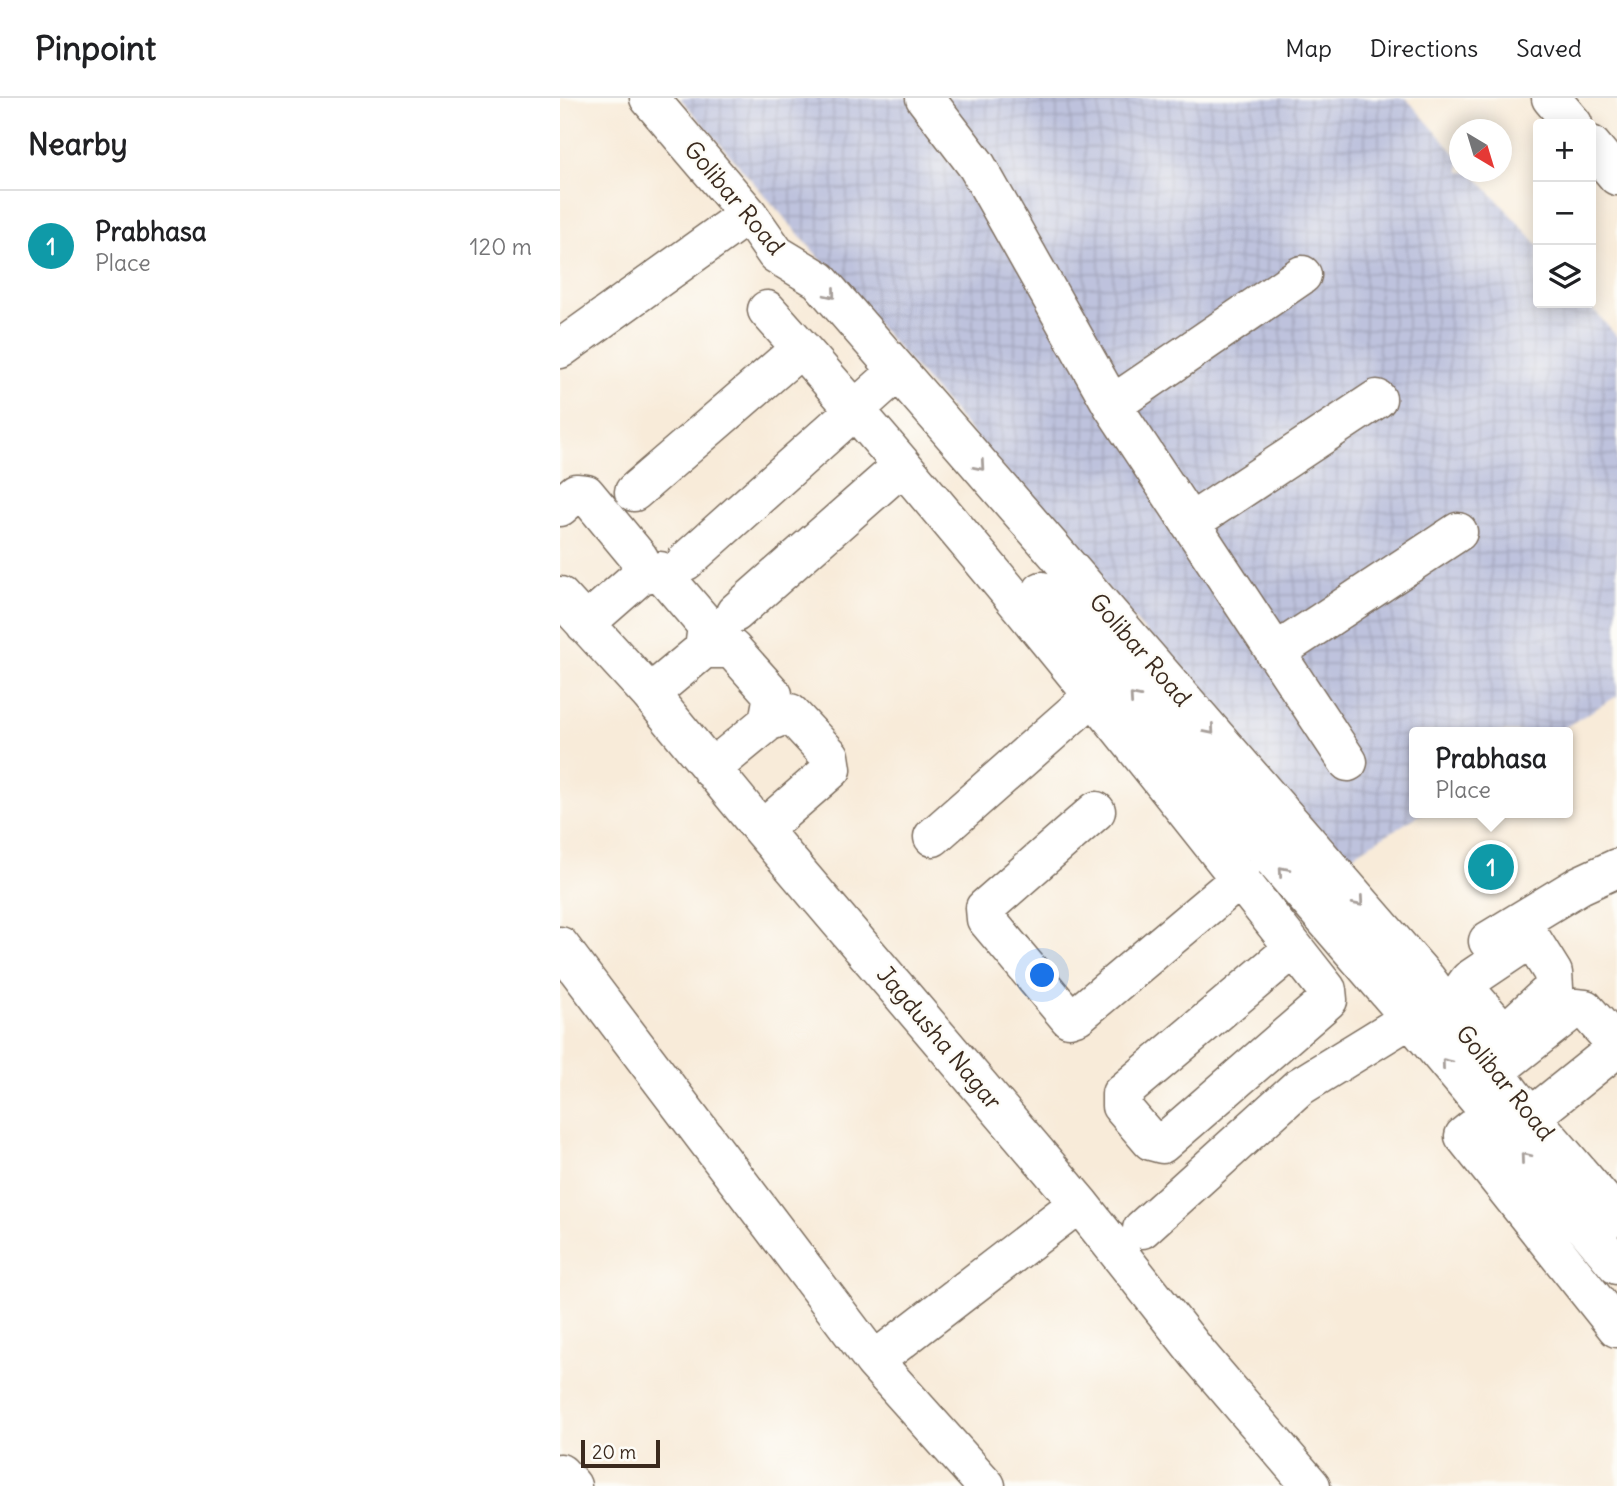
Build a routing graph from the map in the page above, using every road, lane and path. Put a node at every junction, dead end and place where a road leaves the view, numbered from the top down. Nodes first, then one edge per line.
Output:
1 (649, 98) edge
2 (925, 98) edge
3 (1551, 98) edge
4 (1569, 119) edge
5 (1596, 151) edge
6 (1617, 176) edge
7 (748, 214) junction
8 (1302, 275) dead end
9 (767, 310) dead end
10 (801, 348) junction
11 (560, 349) edge
12 (875, 392) junction
13 (1377, 398) dead end
14 (1112, 405) junction
15 (902, 466) junction
16 (634, 492) dead end
17 (560, 507) edge
18 (1190, 523) junction
19 (1458, 532) dead end
20 (686, 561) dead end
21 (641, 575) junction
22 (572, 610) edge
23 (735, 613) dead end
24 (704, 649) junction
25 (1275, 653) junction
26 (650, 694) junction
27 (1094, 695) junction
28 (768, 722) junction
29 (1348, 762) dead end
30 (711, 769) junction
31 (1096, 811) dead end
32 (762, 831) junction
33 (933, 837) dead end
34 (1617, 868) edge
35 (1241, 878) junction
36 (560, 946) edge
37 (1294, 948) junction
38 (1418, 1000) junction
39 (1506, 1081) junction
40 (1574, 1190) junction
41 (1079, 1203) junction
42 (1617, 1217) edge
43 (1142, 1229) dead end
44 (1617, 1265) edge
45 (1617, 1328) edge
46 (874, 1361) junction
47 (560, 1473) edge
48 (572, 1486) edge
49 (986, 1486) edge
50 (1311, 1486) edge

1 - 7 street, Golibar Road
2 - 14 street
3 - 4 street
5 - 6 street
7 - 11 street
7 - 12 street, Golibar Road
8 - 14 street
9 - 10 street
10 - 12 street
10 - 16 street
12 - 15 street
12 - 20 street
12 - 38 street, Golibar Road
13 - 18 street
14 - 18 street
15 - 23 street
15 - 27 street
17 - 21 street
18 - 25 street
19 - 25 street
21 - 22 street
21 - 24 street
22 - 26 street, Jagdusha Nagar
24 - 26 street
24 - 28 street
25 - 29 street
26 - 30 street, Jagdusha Nagar
27 - 33 street
27 - 35 street
28 - 30 street
28 - 32 street
30 - 32 street, Jagdusha Nagar
31 - 35 street
32 - 41 street, Jagdusha Nagar
34 - 38 street
35 - 37 street
36 - 46 street
37 - 37 street
38 - 39 street, Golibar Road
38 - 43 street
39 - 40 street, Golibar Road
39 - 45 street
40 - 42 street, Golibar Road
40 - 44 street
41 - 46 street
41 - 50 street, Jagdusha Nagar
46 - 49 street
47 - 48 street

